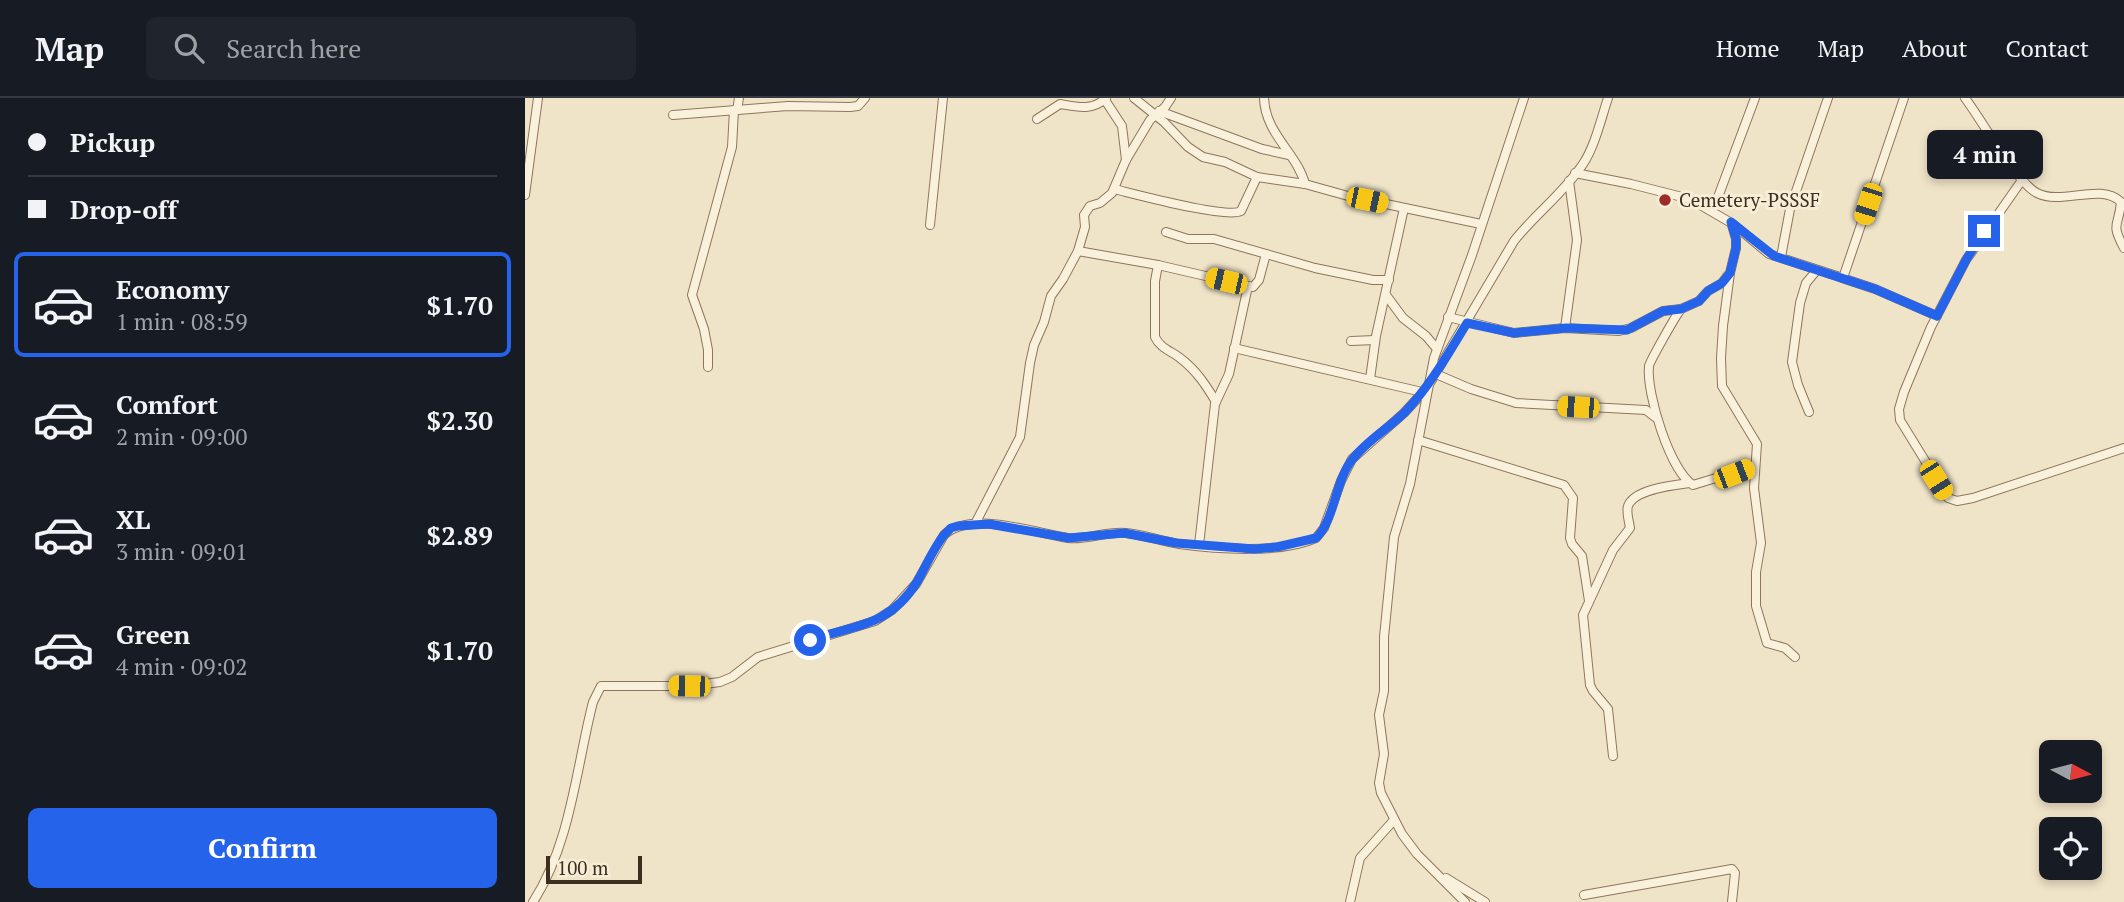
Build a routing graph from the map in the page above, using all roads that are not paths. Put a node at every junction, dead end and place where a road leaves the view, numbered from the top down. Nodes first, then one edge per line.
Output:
1 (538, 98) edge
2 (739, 98) edge
3 (865, 98) edge
4 (943, 98) edge
5 (1134, 98) edge
6 (1171, 98) edge
7 (1264, 98) edge
8 (1524, 98) edge
9 (1608, 98) edge
10 (1755, 98) edge
11 (1828, 98) edge
12 (1904, 98) edge
13 (1965, 98) edge
14 (1105, 99) edge
15 (736, 110) junction
16 (1157, 113) junction
17 (673, 115) dead end
18 (1037, 119) dead end
19 (1289, 155) junction
20 (1126, 160) junction
21 (1575, 173) junction
22 (1257, 177) junction
23 (2022, 180) junction
24 (1569, 181) junction
25 (1305, 184) junction
26 (1114, 189) junction
27 (525, 195) edge
28 (1703, 205) junction
29 (1404, 208) junction
30 (1731, 222) junction
31 (929, 225) dead end
32 (1481, 225) junction
33 (1166, 232) dead end
34 (2124, 248) edge
35 (1078, 251) junction
36 (1266, 254) junction
37 (1781, 257) junction
38 (1158, 265) junction
39 (1817, 270) junction
40 (1730, 273) junction
41 (1842, 278) junction
42 (1389, 280) junction
43 (1248, 286) junction
44 (1386, 295) junction
45 (1681, 309) junction
46 (1937, 316) junction
47 (1448, 317) junction
48 (1467, 323) junction
49 (1566, 328) junction
50 (1351, 341) dead end
51 (1375, 341) junction
52 (1234, 348) junction
53 (1437, 349) junction
54 (708, 366) dead end
55 (1436, 374) junction
56 (1370, 379) junction
57 (1424, 390) junction
58 (1216, 402) junction
59 (1809, 412) dead end
60 (1657, 419) junction
61 (1418, 440) junction
62 (2124, 448) edge
63 (1755, 466) junction
64 (1689, 483) junction
65 (975, 524) junction
66 (1199, 545) junction
67 (1589, 601) junction
68 (1795, 657) dead end
69 (1613, 756) dead end
70 (1394, 820) junction
71 (1434, 871) junction
72 (1584, 895) dead end
73 (533, 902) edge
74 (1350, 902) edge
75 (1465, 902) edge
76 (1485, 902) edge
77 (1732, 902) edge

1 - 27 street
2 - 15 street
3 - 15 street
4 - 31 street
5 - 16 street
6 - 16 street
7 - 19 street
8 - 32 street
9 - 21 street
10 - 28 street
11 - 37 street
12 - 41 street
13 - 23 street
14 - 18 street
14 - 20 street
15 - 17 street
15 - 54 street
16 - 19 street
16 - 20 street
16 - 22 street
19 - 25 street
20 - 26 street
21 - 24 street
21 - 28 street
22 - 25 street
22 - 26 street
23 - 34 street
23 - 46 street
24 - 48 street
24 - 49 street
25 - 29 street
26 - 35 street
28 - 30 street
29 - 32 street
29 - 42 street
30 - 37 street
30 - 40 street
32 - 47 street
33 - 36 street
35 - 38 street
35 - 65 street
36 - 42 street
36 - 43 street
37 - 39 street
38 - 43 street
38 - 58 street
39 - 41 street
39 - 59 street
40 - 45 street
40 - 63 street
41 - 46 street
42 - 44 street
43 - 52 street
44 - 51 street
44 - 53 street
45 - 49 street
45 - 60 street
46 - 62 street
47 - 48 street
47 - 53 street
48 - 49 street
48 - 55 street
50 - 51 street
51 - 56 street
52 - 56 street
52 - 58 street
53 - 57 street
55 - 57 street
55 - 60 street
56 - 57 street
57 - 61 street
57 - 66 street
58 - 66 street
60 - 64 street
61 - 67 street
61 - 70 street
63 - 64 street
63 - 68 street
64 - 67 street
65 - 66 street
65 - 73 street
67 - 69 street
70 - 71 street
70 - 74 street
71 - 75 street
71 - 76 street
72 - 77 street

